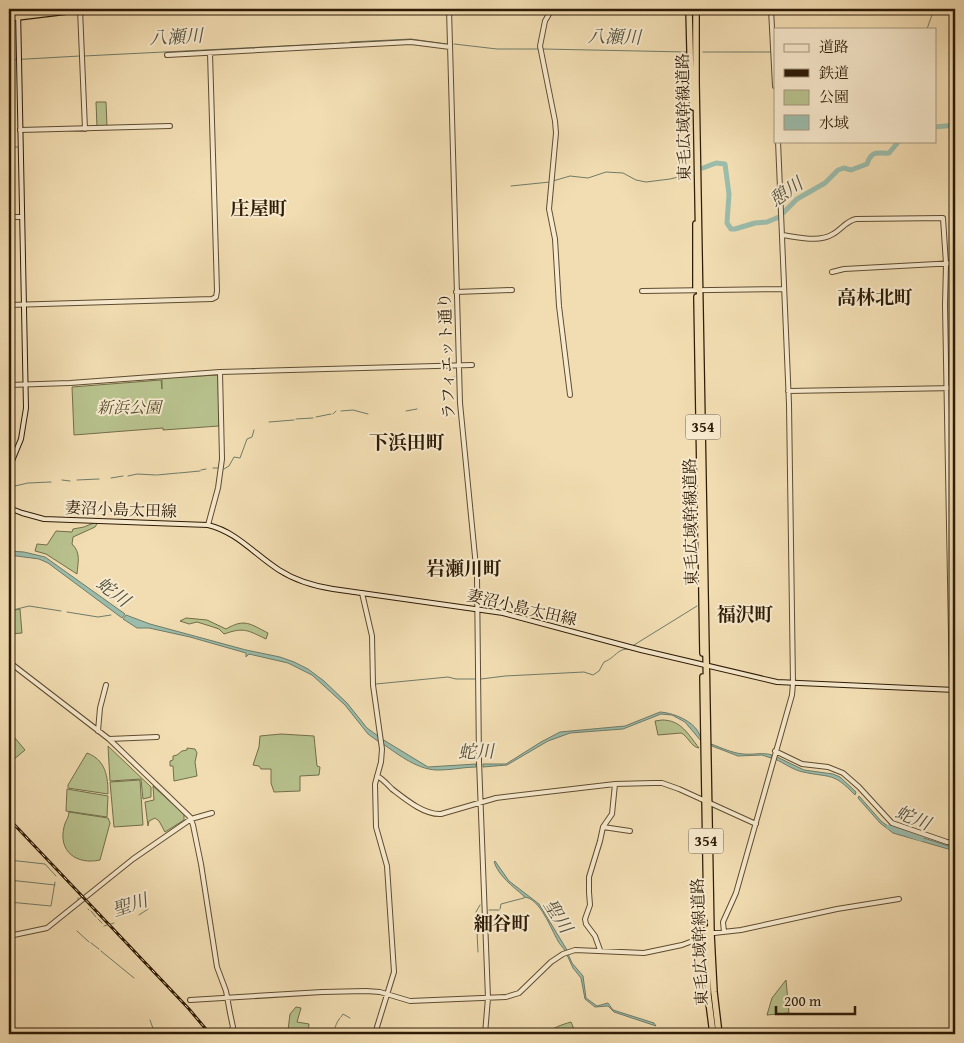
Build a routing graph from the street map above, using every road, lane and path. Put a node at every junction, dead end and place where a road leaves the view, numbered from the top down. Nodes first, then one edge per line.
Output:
1 (18, 9) edge
2 (82, 9) edge
3 (449, 9) edge
4 (552, 9) edge
5 (694, 9) edge
6 (771, 9) edge
7 (18, 17) junction
8 (9, 18) edge
9 (450, 47) junction
10 (774, 52) edge
11 (210, 53) junction
12 (167, 55) dead end
13 (170, 126) dead end
14 (85, 128) junction
15 (20, 130) junction
16 (778, 142) edge
17 (9, 217) edge
18 (22, 217) junction
19 (782, 235) junction
20 (955, 263) edge
21 (946, 264) junction
22 (832, 272) dead end
23 (784, 289) junction
24 (512, 290) dead end
25 (698, 290) junction
26 (642, 291) dead end
27 (456, 292) junction
28 (9, 305) edge
29 (24, 305) junction
30 (472, 364) dead end
31 (458, 365) junction
32 (220, 372) junction
33 (9, 385) edge
34 (25, 385) junction
35 (947, 388) junction
36 (955, 388) edge
37 (788, 391) junction
38 (570, 395) dead end
39 (9, 468) edge
40 (9, 508) edge
41 (208, 525) junction
42 (362, 593) junction
43 (478, 608) junction
44 (9, 662) edge
45 (705, 665) junction
46 (793, 683) junction
47 (106, 685) dead end
48 (953, 690) edge
49 (955, 710) edge
50 (98, 731) junction
51 (157, 738) dead end
52 (108, 739) junction
53 (775, 752) junction
54 (377, 776) junction
55 (615, 784) junction
56 (707, 801) junction
57 (481, 802) junction
58 (212, 813) dead end
59 (191, 819) junction
60 (756, 824) junction
61 (603, 827) junction
62 (630, 832) dead end
63 (955, 843) edge
64 (900, 899) dead end
65 (724, 932) junction
66 (709, 934) junction
67 (9, 936) edge
68 (600, 950) junction
69 (388, 994) junction
70 (227, 998) junction
71 (488, 998) junction
72 (190, 1000) dead end
73 (226, 1034) edge
74 (376, 1034) edge
75 (485, 1034) edge
76 (713, 1034) edge
77 (719, 1034) edge

1 - 7 street
2 - 7 highway
2 - 14 street
3 - 9 street, ラフィエット通り
4 - 38 street
5 - 25 highway, 東毛広域幹線道路 / 354
5 - 25 highway, 東毛広域幹線道路 / 354
6 - 10 street
7 - 8 highway
7 - 15 street
9 - 11 street
9 - 27 street, ラフィエット通り
11 - 12 street
11 - 29 street
13 - 14 street
14 - 15 street
15 - 18 street
16 - 19 street
17 - 18 street
18 - 29 street
19 - 21 street
19 - 23 street
20 - 21 street
21 - 22 street
21 - 35 street
23 - 25 street
23 - 37 street
24 - 27 street
25 - 26 street
25 - 45 highway, 東毛広域幹線道路 / 354
27 - 31 street, ラフィエット通り
28 - 29 street
29 - 34 street
30 - 31 street
31 - 32 street
31 - 43 street, ラフィエット通り
32 - 34 street
32 - 41 street
33 - 34 street
34 - 39 street
35 - 36 street
35 - 37 street
35 - 48 street
37 - 46 street
40 - 41 street, 妻沼小島太田線
41 - 42 street, 妻沼小島太田線
42 - 43 street, 妻沼小島太田線
42 - 54 street
43 - 45 street, 妻沼小島太田線
43 - 57 street, ラフィエット通り
44 - 50 street
45 - 46 street, 妻沼小島太田線
45 - 56 highway, 東毛広域幹線道路 / 354
46 - 48 street, 妻沼小島太田線
46 - 53 street
47 - 50 street
48 - 49 street
50 - 52 street
51 - 52 street
52 - 59 street
53 - 60 street
53 - 63 street
54 - 57 street
54 - 69 street
55 - 56 street
55 - 57 street
55 - 61 street
56 - 60 street
56 - 66 highway, 東毛広域幹線道路 / 354
57 - 71 street
58 - 59 street
59 - 67 street
59 - 70 street
60 - 65 street
61 - 62 street
61 - 68 street
64 - 65 street
65 - 66 street
66 - 68 street
66 - 76 highway, 東毛広域幹線道路 / 354
66 - 77 highway, 東毛広域幹線道路 / 354
68 - 71 street
69 - 70 street
69 - 71 street
69 - 74 street
70 - 72 street
70 - 73 street
71 - 75 street

